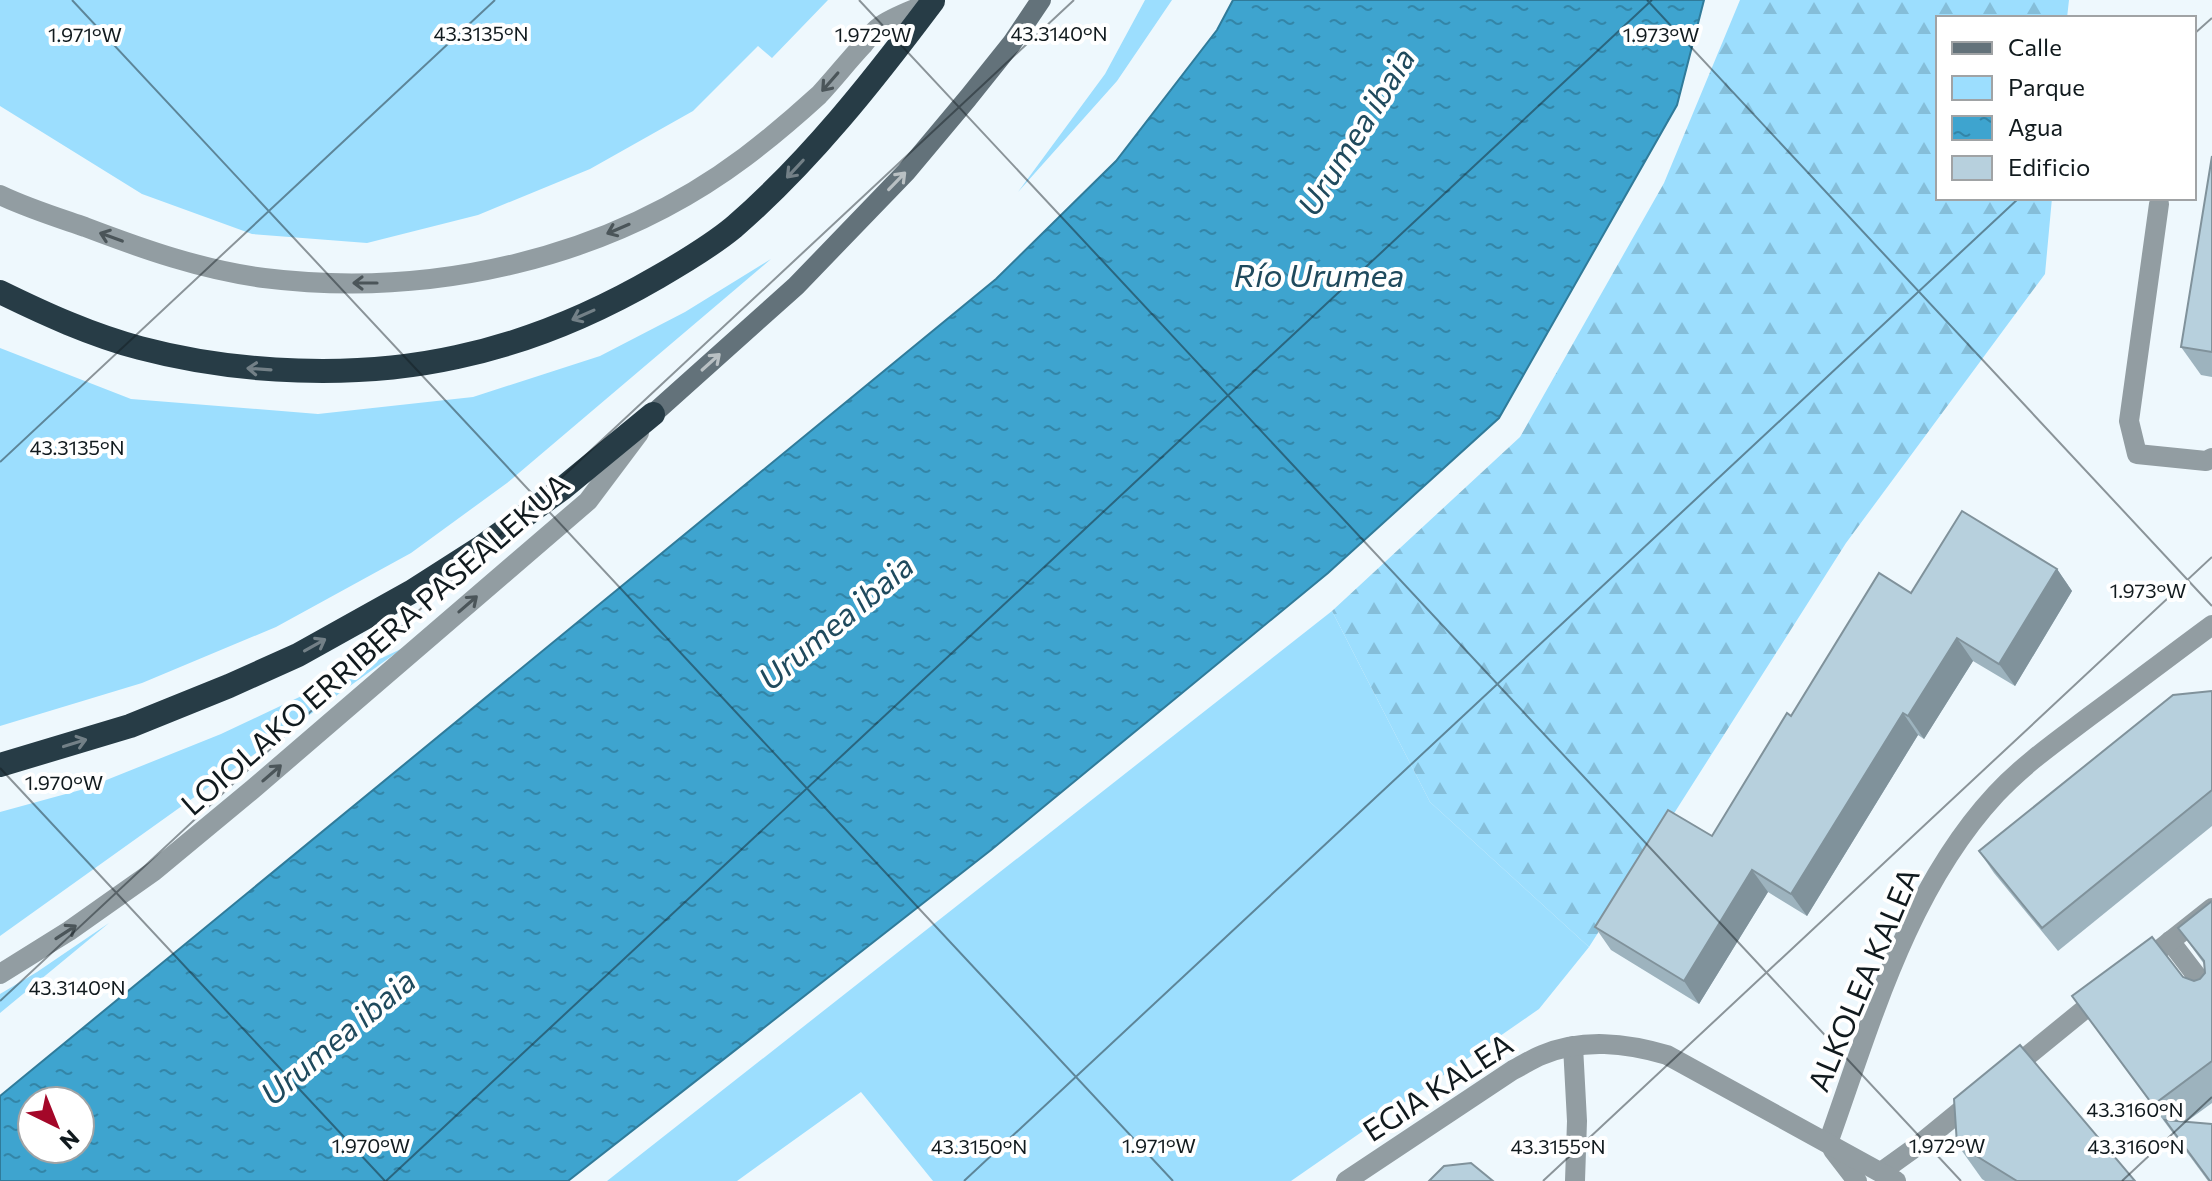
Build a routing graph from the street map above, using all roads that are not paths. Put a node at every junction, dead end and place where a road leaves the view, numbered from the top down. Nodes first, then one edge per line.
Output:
1 (933, 0) edge
2 (1041, 0) edge
3 (0, 195) edge
4 (2159, 204) dead end
5 (0, 292) edge
6 (653, 414) junction
7 (2212, 458) edge
8 (2212, 625) edge
9 (0, 765) edge
10 (2212, 908) edge
11 (2170, 941) junction
12 (0, 974) edge
13 (2212, 996) edge
14 (1573, 1046) junction
15 (1828, 1143) junction
16 (1889, 1177) edge
17 (1346, 1181) edge
18 (1575, 1181) edge
19 (1857, 1181) edge

1 -> 3 street
1 -> 5 highway
6 -> 2 main road, LOIOLAKO ERRIBERA PASEALEKUA
4 - 7 street
9 -> 6 highway
12 -> 6 street, LOIOLAKO ERRIBERA PASEALEKUA
8 - 15 street, ALKOLEA KALEA
10 - 11 street
11 - 13 street
11 - 16 street
14 - 15 street, EGIA KALEA
14 - 17 street, EGIA KALEA
14 - 18 street
15 - 16 street, EGIA KALEA
15 - 19 street, EGIA KALEA

